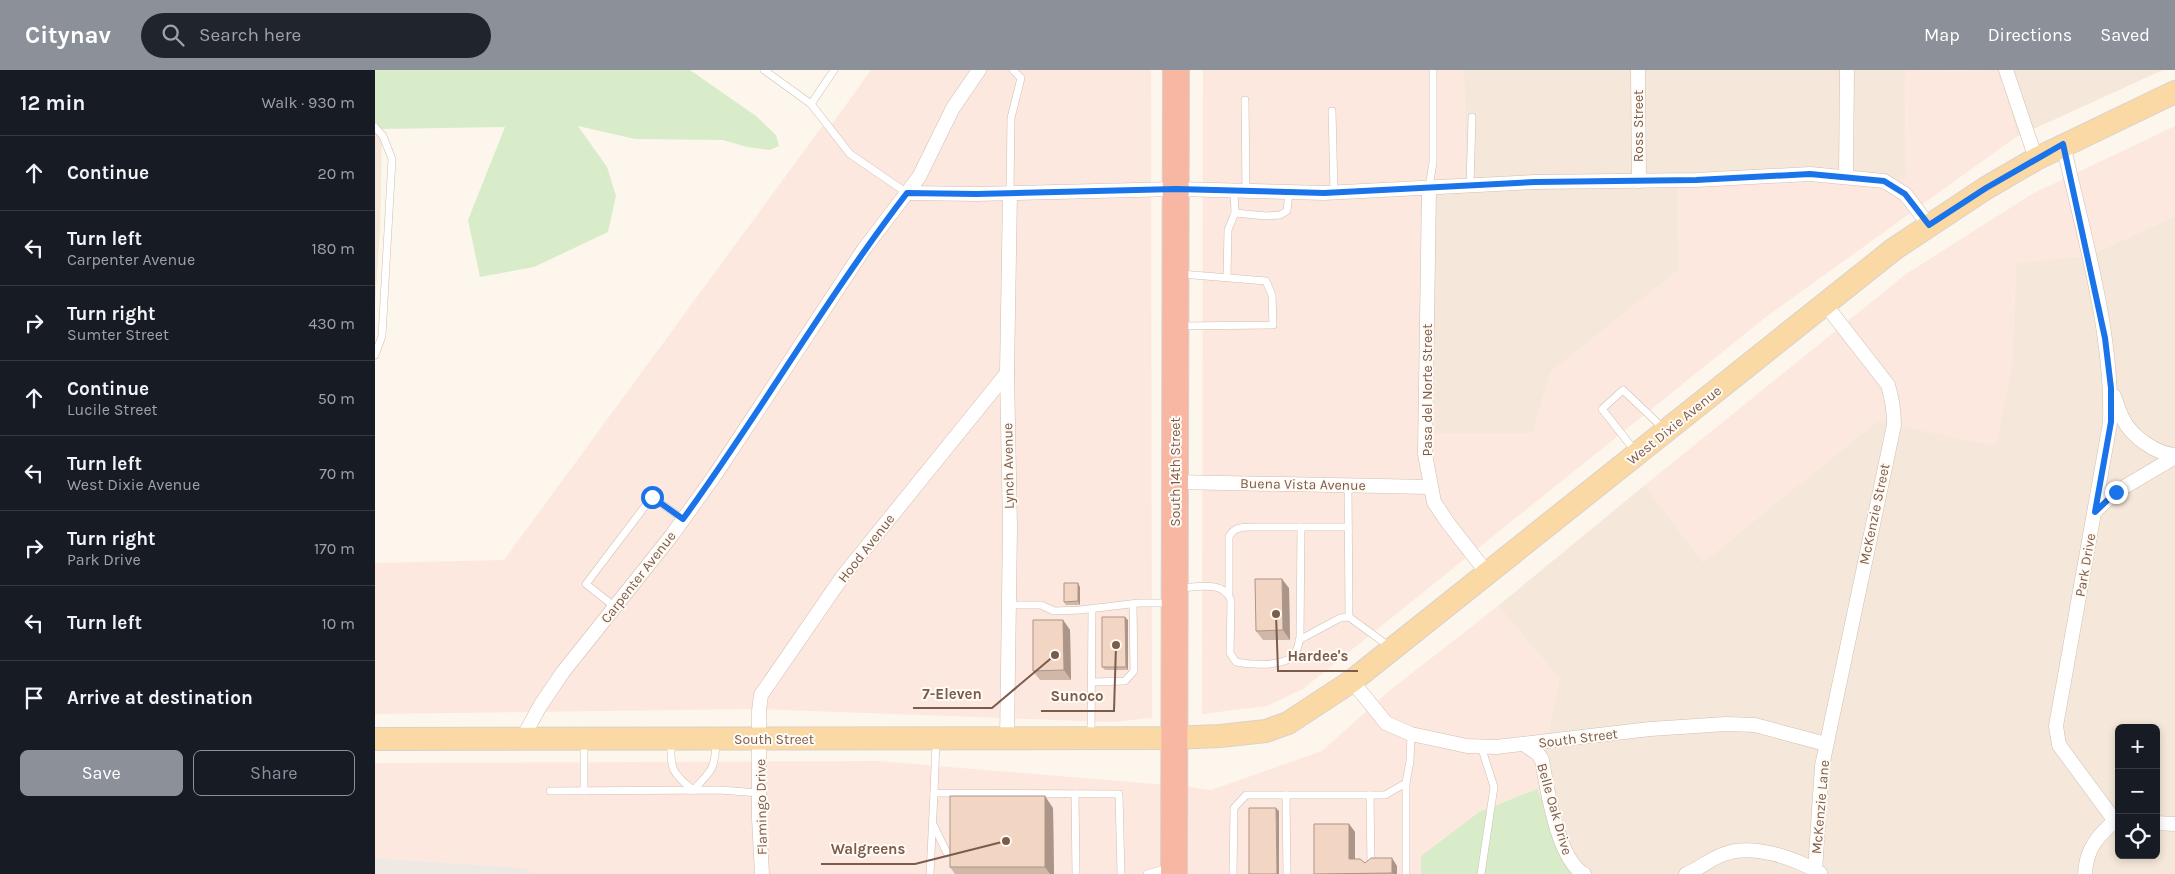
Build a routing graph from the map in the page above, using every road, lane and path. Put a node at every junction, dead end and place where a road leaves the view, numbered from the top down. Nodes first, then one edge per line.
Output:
1 (764, 70) edge
2 (834, 70) edge
3 (979, 70) edge
4 (1013, 70) edge
5 (1176, 70) edge
6 (1433, 70) edge
7 (1638, 70) edge
8 (1847, 70) edge
9 (2006, 70) edge
10 (2175, 92) edge
11 (1245, 100) dead end
12 (811, 104) junction
13 (1332, 111) dead end
14 (1472, 117) dead end
15 (375, 128) edge
16 (2063, 144) junction
17 (2036, 159) junction
18 (1846, 177) junction
19 (1639, 181) junction
20 (1470, 186) junction
21 (1429, 188) junction
22 (1176, 189) junction
23 (1240, 192) junction
24 (1289, 192) junction
25 (1334, 192) junction
26 (907, 193) junction
27 (1010, 193) junction
28 (1235, 213) junction
29 (1929, 225) junction
30 (1175, 274) junction
31 (1227, 276) junction
32 (1825, 304) junction
33 (1175, 326) junction
34 (375, 356) edge
35 (1007, 373) junction
36 (2111, 388) junction
37 (1666, 431) junction
38 (1637, 454) junction
39 (2175, 456) edge
40 (1175, 482) junction
41 (1348, 486) junction
42 (1430, 487) junction
43 (2095, 512) junction
44 (683, 519) junction
45 (1301, 527) junction
46 (1348, 527) junction
47 (1487, 573) junction
48 (1229, 593) junction
49 (1174, 596) junction
50 (1133, 604) junction
51 (1008, 605) junction
52 (615, 607) junction
53 (1092, 609) junction
54 (1349, 617) junction
55 (1299, 640) junction
56 (1392, 649) junction
57 (1352, 681) junction
58 (1092, 682) junction
59 (1411, 734) junction
60 (1173, 738) junction
61 (375, 739) edge
62 (522, 739) junction
63 (584, 739) junction
64 (671, 739) junction
65 (716, 739) junction
66 (760, 739) junction
67 (936, 739) junction
68 (1007, 739) junction
69 (1091, 739) junction
70 (1826, 744) junction
71 (1525, 745) junction
72 (1481, 746) junction
73 (1406, 783) junction
74 (693, 790) junction
75 (550, 791) dead end
76 (584, 791) junction
77 (759, 792) junction
78 (934, 792) junction
79 (1075, 794) junction
80 (1286, 795) junction
81 (1370, 795) junction
82 (2115, 819) edge
83 (932, 821) junction
84 (2160, 823) edge
85 (2115, 824) edge
86 (2175, 824) edge
87 (947, 853) dead end
88 (1371, 866) edge
89 (1174, 870) edge
90 (1818, 872) edge
91 (762, 874) edge
92 (930, 874) edge
93 (1076, 874) edge
94 (1121, 874) edge
95 (1147, 874) edge
96 (1233, 874) edge
97 (1287, 874) edge
98 (1407, 874) edge
99 (1481, 874) edge
100 (1583, 874) edge
101 (1686, 874) edge
102 (2085, 874) edge

1 - 12 lane
2 - 12 lane
3 - 26 street
4 - 27 lane
5 - 22 highway, South 14th Street
6 - 21 lane
7 - 19 street, Ross Street
8 - 18 street
9 - 17 street
10 - 16 main road, West Dixie Avenue
11 - 23 lane
12 - 26 lane
13 - 25 lane
14 - 20 lane
15 - 34 lane
16 - 17 main road, West Dixie Avenue
16 - 36 street, Park Drive
17 - 29 main road, West Dixie Avenue
18 - 19 street
18 - 29 street
19 - 20 street
20 - 21 street
21 - 25 street
21 - 42 street, Pasa del Norte Street
22 - 23 street
22 - 27 street
22 - 30 highway, South 14th Street
23 - 24 street
23 - 28 lane
24 - 25 street
24 - 28 lane
26 - 27 street
26 - 44 street, Carpenter Avenue
27 - 35 street, Lynch Avenue
28 - 31 lane
29 - 32 main road, West Dixie Avenue
30 - 31 lane
30 - 33 highway, South 14th Street
31 - 33 lane
32 - 37 main road, West Dixie Avenue
32 - 70 street, McKenzie Street
33 - 40 highway, South 14th Street
35 - 51 street, Lynch Avenue
35 - 66 street, Hood Avenue
36 - 39 street
36 - 43 street, Park Drive
37 - 38 main road, West Dixie Avenue
37 - 38 lane
38 - 47 main road, West Dixie Avenue
39 - 43 street
40 - 41 street, Buena Vista Avenue
40 - 49 highway, South 14th Street
41 - 42 street, Buena Vista Avenue
41 - 46 lane
42 - 47 street, Pasa del Norte Street
43 - 82 street, Park Drive
44 - 52 street, Carpenter Avenue
44 - 52 lane
45 - 46 lane
45 - 48 lane
45 - 55 lane
46 - 54 lane
47 - 56 main road, West Dixie Avenue
48 - 49 lane
48 - 55 lane
49 - 50 lane
49 - 60 highway, South 14th Street
50 - 53 lane
50 - 58 lane
51 - 53 lane
51 - 68 street, Lynch Avenue
52 - 62 street, Carpenter Avenue
53 - 58 lane
54 - 55 lane
54 - 56 lane
56 - 57 main road, West Dixie Avenue
57 - 59 street, South Street
57 - 60 main road, West Dixie Avenue
58 - 69 lane
59 - 72 street, South Street
59 - 73 lane
60 - 69 main road, South Street
60 - 89 highway, South 14th Street
61 - 62 main road, South Street
62 - 63 main road, South Street
63 - 64 main road, South Street
63 - 76 lane
64 - 65 main road, South Street
64 - 74 lane
65 - 66 main road, South Street
65 - 74 lane
66 - 67 main road, South Street
66 - 77 street, Flamingo Drive
67 - 68 main road, South Street
67 - 78 lane
68 - 69 main road, South Street
70 - 71 street, South Street
70 - 90 street, McKenzie Lane
71 - 72 street, South Street
71 - 100 street, Belle Oak Drive
72 - 99 lane
73 - 81 lane
73 - 98 lane
74 - 76 lane
74 - 77 lane
75 - 76 lane
77 - 91 street, Flamingo Drive
78 - 79 lane
78 - 83 lane
79 - 93 lane
79 - 94 lane
80 - 81 lane
80 - 96 lane
80 - 97 lane
81 - 88 lane
83 - 87 lane
83 - 92 lane
84 - 86 street
85 - 102 street
89 - 95 lane
90 - 101 street

